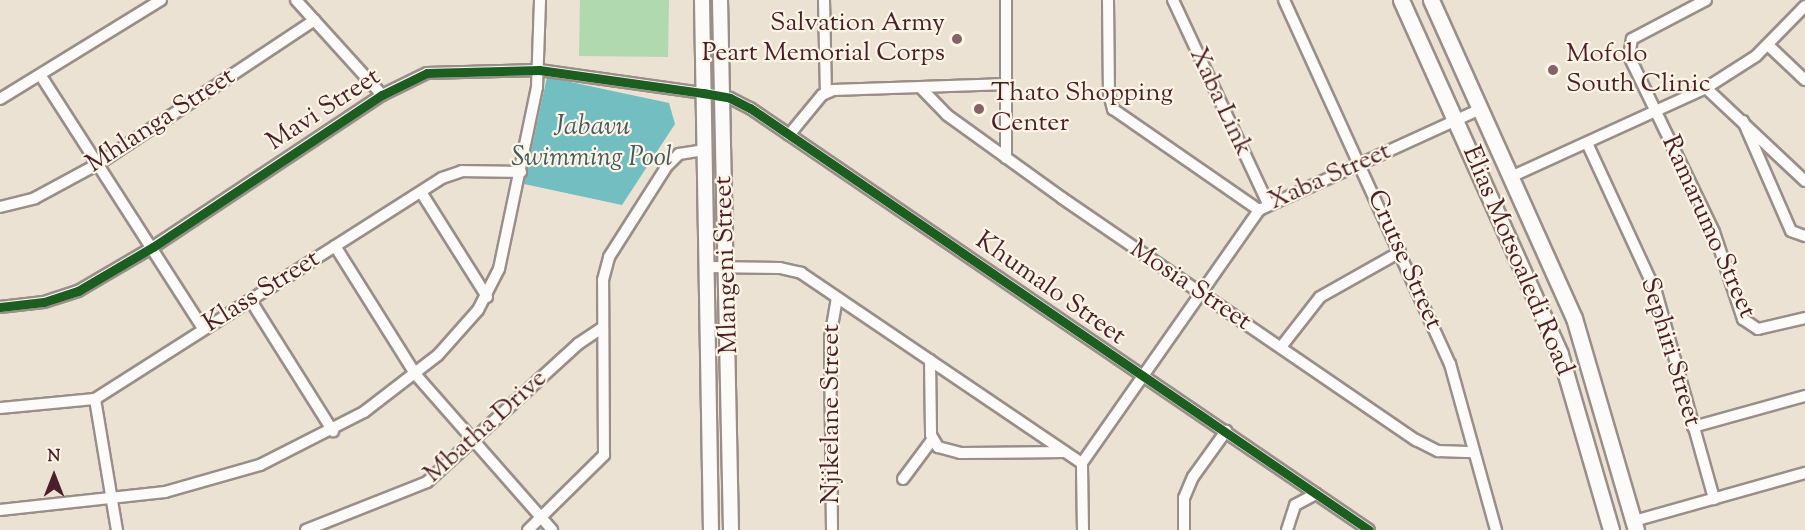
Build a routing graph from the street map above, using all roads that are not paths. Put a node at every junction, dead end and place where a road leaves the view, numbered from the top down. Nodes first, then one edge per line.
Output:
1 (161, 0) edge
2 (297, 0) edge
3 (540, 0) edge
4 (702, 0) edge
5 (720, 0) edge
6 (824, 0) edge
7 (1006, 0) edge
8 (1108, 0) edge
9 (1173, 0) edge
10 (1284, 0) edge
11 (1401, 0) edge
12 (1431, 0) edge
13 (1706, 0) edge
14 (1805, 6) edge
15 (315, 20) junction
16 (1768, 45) junction
17 (539, 70) junction
18 (41, 76) junction
19 (1805, 80) edge
20 (1008, 84) junction
21 (921, 88) junction
22 (1706, 88) junction
23 (826, 92) junction
24 (703, 93) junction
25 (382, 95) junction
26 (721, 96) junction
27 (0, 99) edge
28 (1481, 109) junction
29 (1655, 110) junction
30 (1457, 121) junction
31 (1743, 121) junction
32 (789, 135) junction
33 (1587, 142) junction
34 (704, 150) junction
35 (1006, 158) junction
36 (1360, 163) junction
37 (98, 164) junction
38 (521, 172) junction
39 (1513, 176) junction
40 (1805, 181) edge
41 (421, 192) junction
42 (0, 207) edge
43 (1263, 207) junction
44 (1805, 237) edge
45 (335, 246) junction
46 (153, 247) junction
47 (1400, 252) junction
48 (706, 267) junction
49 (727, 267) junction
50 (1202, 294) junction
51 (487, 297) junction
52 (837, 298) junction
53 (250, 301) junction
54 (0, 307) edge
55 (1805, 318) edge
56 (203, 328) junction
57 (602, 328) junction
58 (1281, 347) junction
59 (930, 360) junction
60 (416, 375) junction
61 (1142, 378) junction
62 (1805, 396) edge
63 (95, 399) junction
64 (0, 408) edge
65 (1693, 427) junction
66 (333, 431) junction
67 (1226, 431) junction
68 (932, 440) junction
69 (474, 441) junction
70 (1065, 452) junction
71 (1474, 452) junction
72 (1082, 463) junction
73 (1805, 473) edge
74 (903, 479) dead end
75 (1316, 494) junction
76 (111, 499) junction
77 (1714, 499) junction
78 (0, 510) edge
79 (541, 518) junction
80 (336, 525) edge
81 (1635, 525) edge
82 (117, 530) edge
83 (306, 530) edge
84 (528, 530) edge
85 (552, 530) edge
86 (711, 530) edge
87 (731, 530) edge
88 (832, 530) edge
89 (1083, 530) edge
90 (1184, 530) edge
91 (1287, 530) edge
92 (1369, 530) edge
93 (1497, 530) edge
94 (1611, 530) edge

1 - 18 street
2 - 15 street
3 - 17 street
4 - 24 street, Mlangeni Street
5 - 26 street, Mlangeni Street
6 - 23 street
7 - 20 street
8 - 43 street
9 - 43 street, Xaba Link
10 - 36 street, Crutse Street
11 - 30 main road, Elias Motsoaledi Road
12 - 28 main road, Elias Motsoaledi Road
13 - 29 street
14 - 16 street
15 - 25 street
15 - 37 street, Mhlanga Street
16 - 19 street
16 - 22 street
17 - 24 street, Mavi Street
17 - 25 street, Mavi Street
17 - 38 street
18 - 27 street
18 - 37 street
20 - 21 street
20 - 35 street
21 - 23 street
21 - 35 street, Mosia Street
22 - 29 street
22 - 31 street
23 - 32 street
24 - 26 street, Khumalo Street
24 - 34 street, Mlangeni Street
25 - 46 street, Mavi Street
26 - 32 street, Khumalo Street
26 - 49 street, Mlangeni Street
28 - 30 street, Xaba Street
28 - 39 main road, Elias Motsoaledi Road
29 - 33 street
29 - 55 street, Ramarumo Street
30 - 36 street, Xaba Street
30 - 94 main road, Elias Motsoaledi Road
31 - 40 street
31 - 44 street
32 - 61 street, Khumalo Street
33 - 39 street
33 - 65 street, Sephiri Street
34 - 48 street, Mlangeni Street
34 - 57 street
35 - 50 street, Mosia Street
36 - 43 street, Xaba Street
36 - 47 street, Crutse Street
37 - 42 street, Mhlanga Street
37 - 46 street
38 - 41 street, Klass Street
38 - 51 street
39 - 81 main road, Elias Motsoaledi Road
41 - 45 street, Klass Street
41 - 51 street
43 - 50 street, Xaba Street
45 - 53 street, Klass Street
45 - 60 street
46 - 54 street, Mavi Street
46 - 56 street
47 - 58 street
47 - 71 street, Crutse Street
48 - 49 street
48 - 86 street, Mlangeni Street
49 - 52 street
49 - 87 street, Mlangeni Street
50 - 58 street, Mosia Street
50 - 61 street, Xaba Street
51 - 60 street
52 - 59 street
52 - 88 street, Njikelane Street
53 - 56 street, Klass Street
53 - 66 street
56 - 63 street, Klass Street
57 - 69 street, Mbatha Drive
57 - 79 street
58 - 71 street, Mosia Street
59 - 68 street
59 - 70 street
60 - 66 street
60 - 69 street
61 - 67 street, Khumalo Street
61 - 72 street, Xaba Street
62 - 65 street
63 - 64 street, Klass Street
63 - 76 street
65 - 77 street, Sephiri Street
66 - 76 street
67 - 75 street, Khumalo Street
67 - 90 street
68 - 70 street
68 - 74 street
69 - 79 street
69 - 80 street, Mbatha Drive
70 - 72 street
71 - 93 street, Crutse Street
72 - 89 street
73 - 77 street
75 - 91 street
75 - 92 street, Khumalo Street
76 - 78 street
76 - 82 street
77 - 81 street
79 - 84 street
79 - 85 street
80 - 83 street, Mbatha Drive

